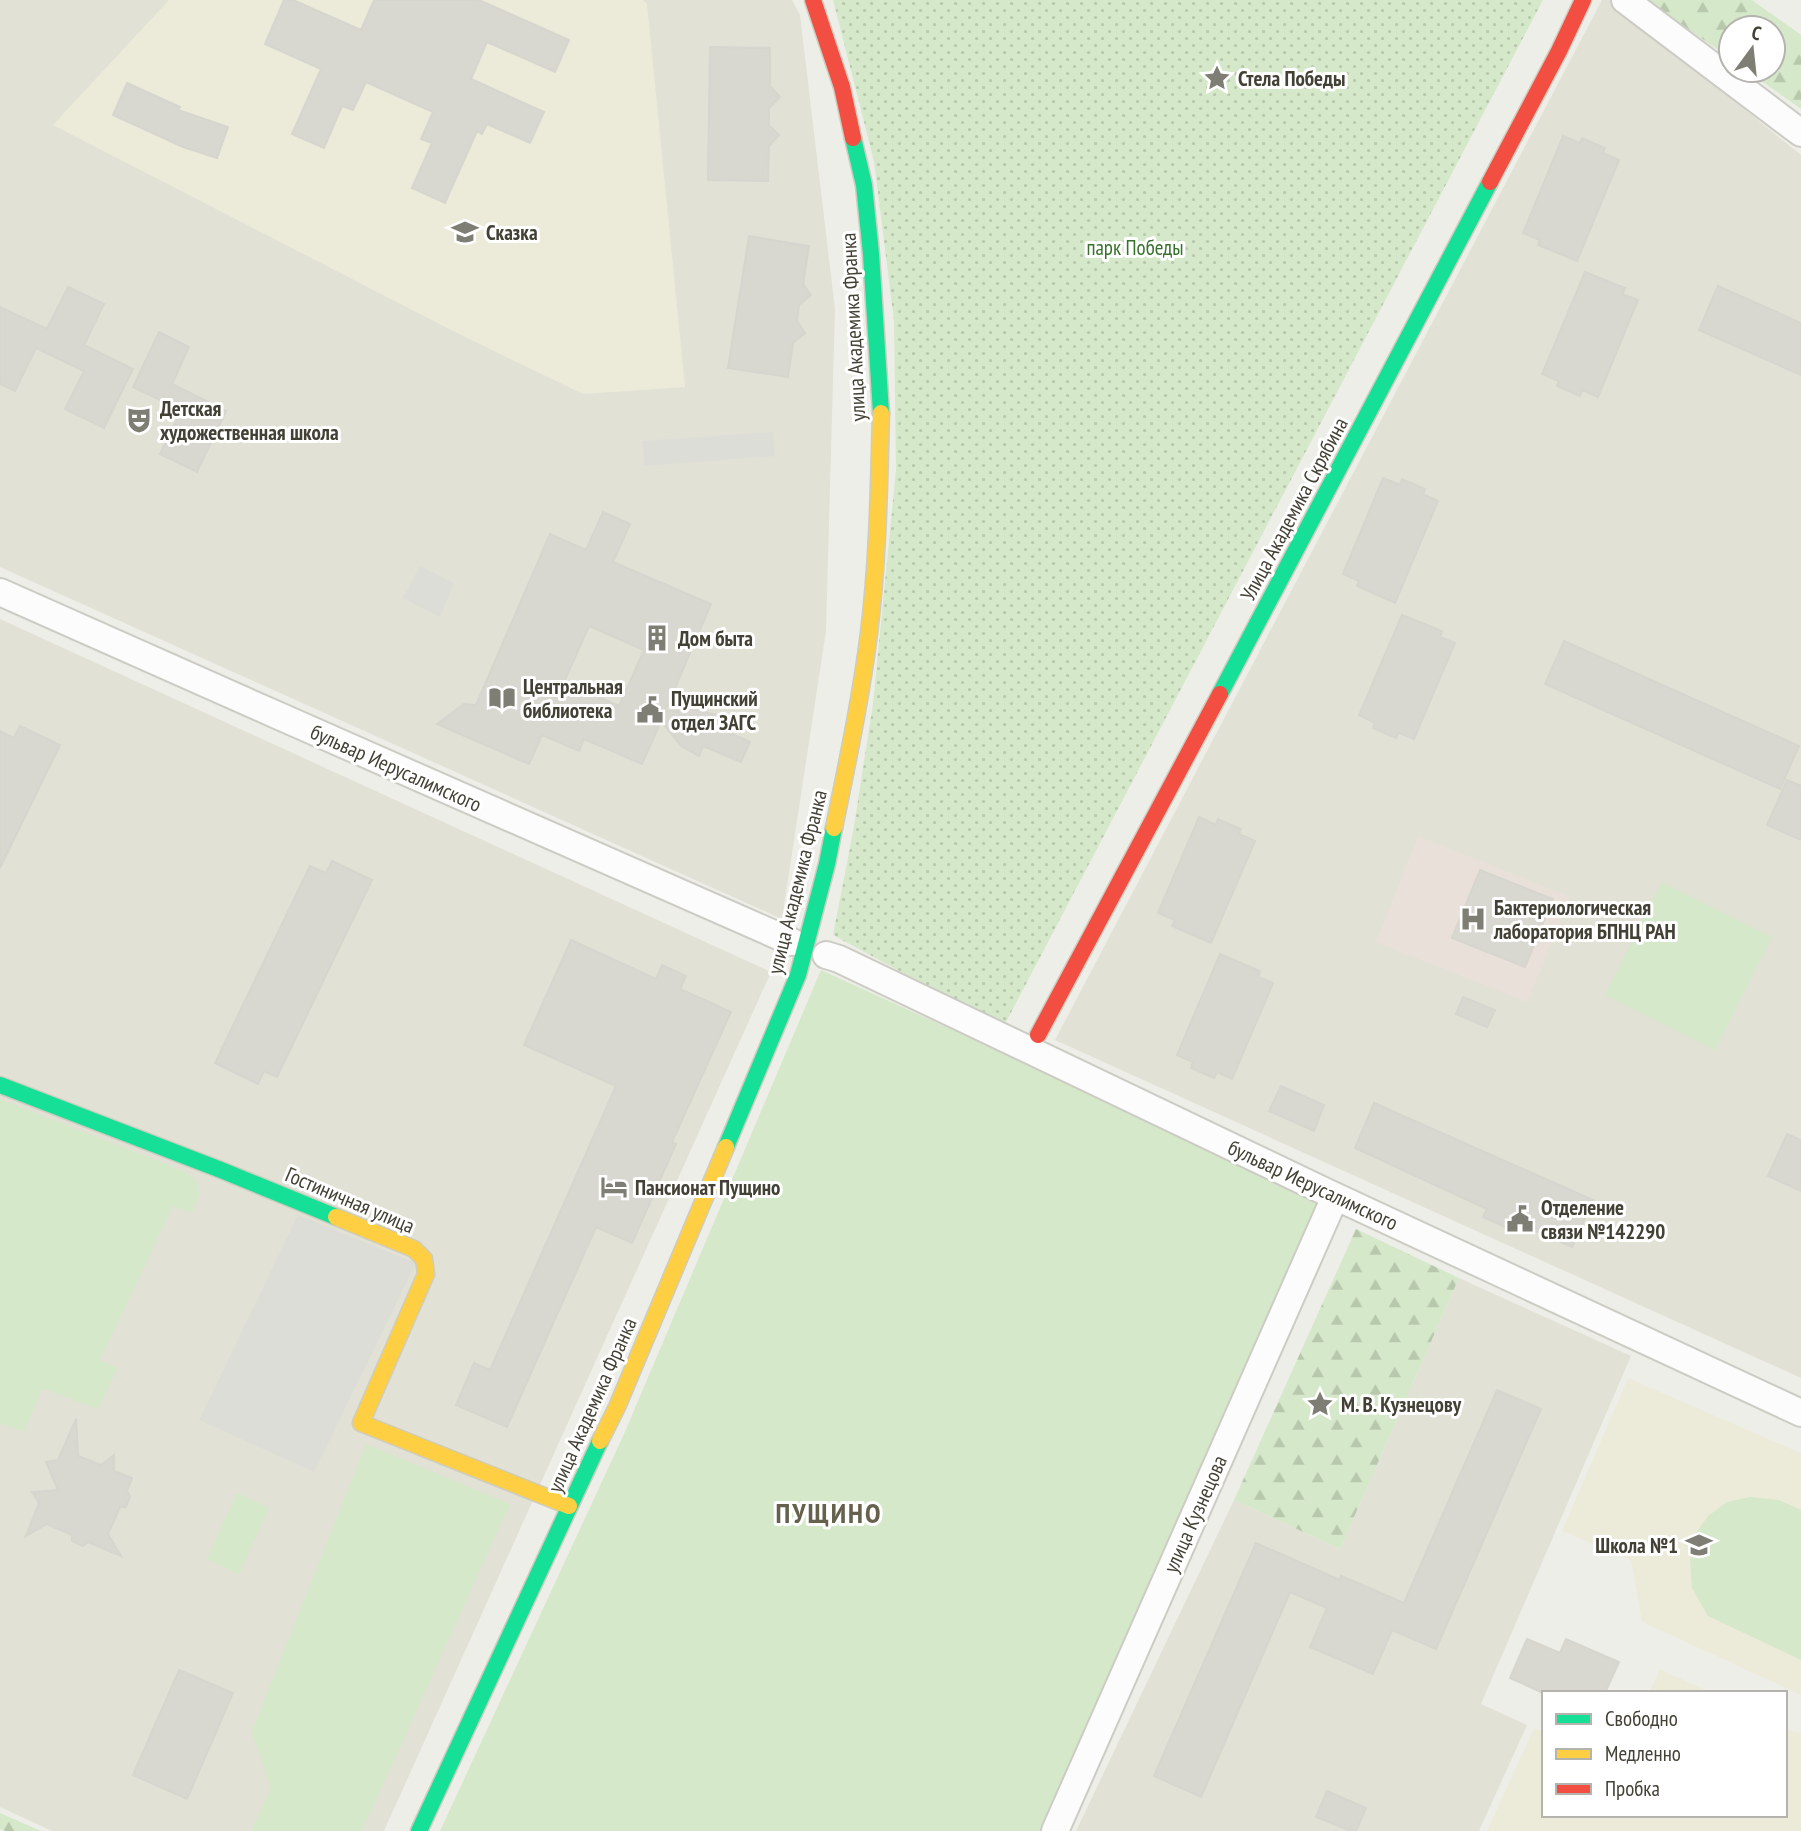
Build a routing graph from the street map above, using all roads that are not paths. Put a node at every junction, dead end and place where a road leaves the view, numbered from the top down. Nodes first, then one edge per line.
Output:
1 (813, 0) edge
2 (1583, 0) edge
3 (1625, 0) edge
4 (1801, 133) edge
5 (0, 592) edge
6 (792, 942) dead end
7 (826, 955) dead end
8 (1038, 1035) dead end
9 (0, 1085) edge
10 (1335, 1197) junction
11 (1801, 1412) edge
12 (569, 1506) junction
13 (419, 1831) edge
14 (1055, 1831) edge

1 - 12 street, улица Академика Франка
2 - 8 street, Улица Академика Скрябина
3 - 4 street
5 - 6 street, бульвар Иерусалимского
7 - 10 street, бульвар Иерусалимского
9 - 12 street, Гостиничная улица
10 - 11 street, бульвар Иерусалимского
10 - 14 street, улица Кузнецова
12 - 13 street, улица Академика Франка

